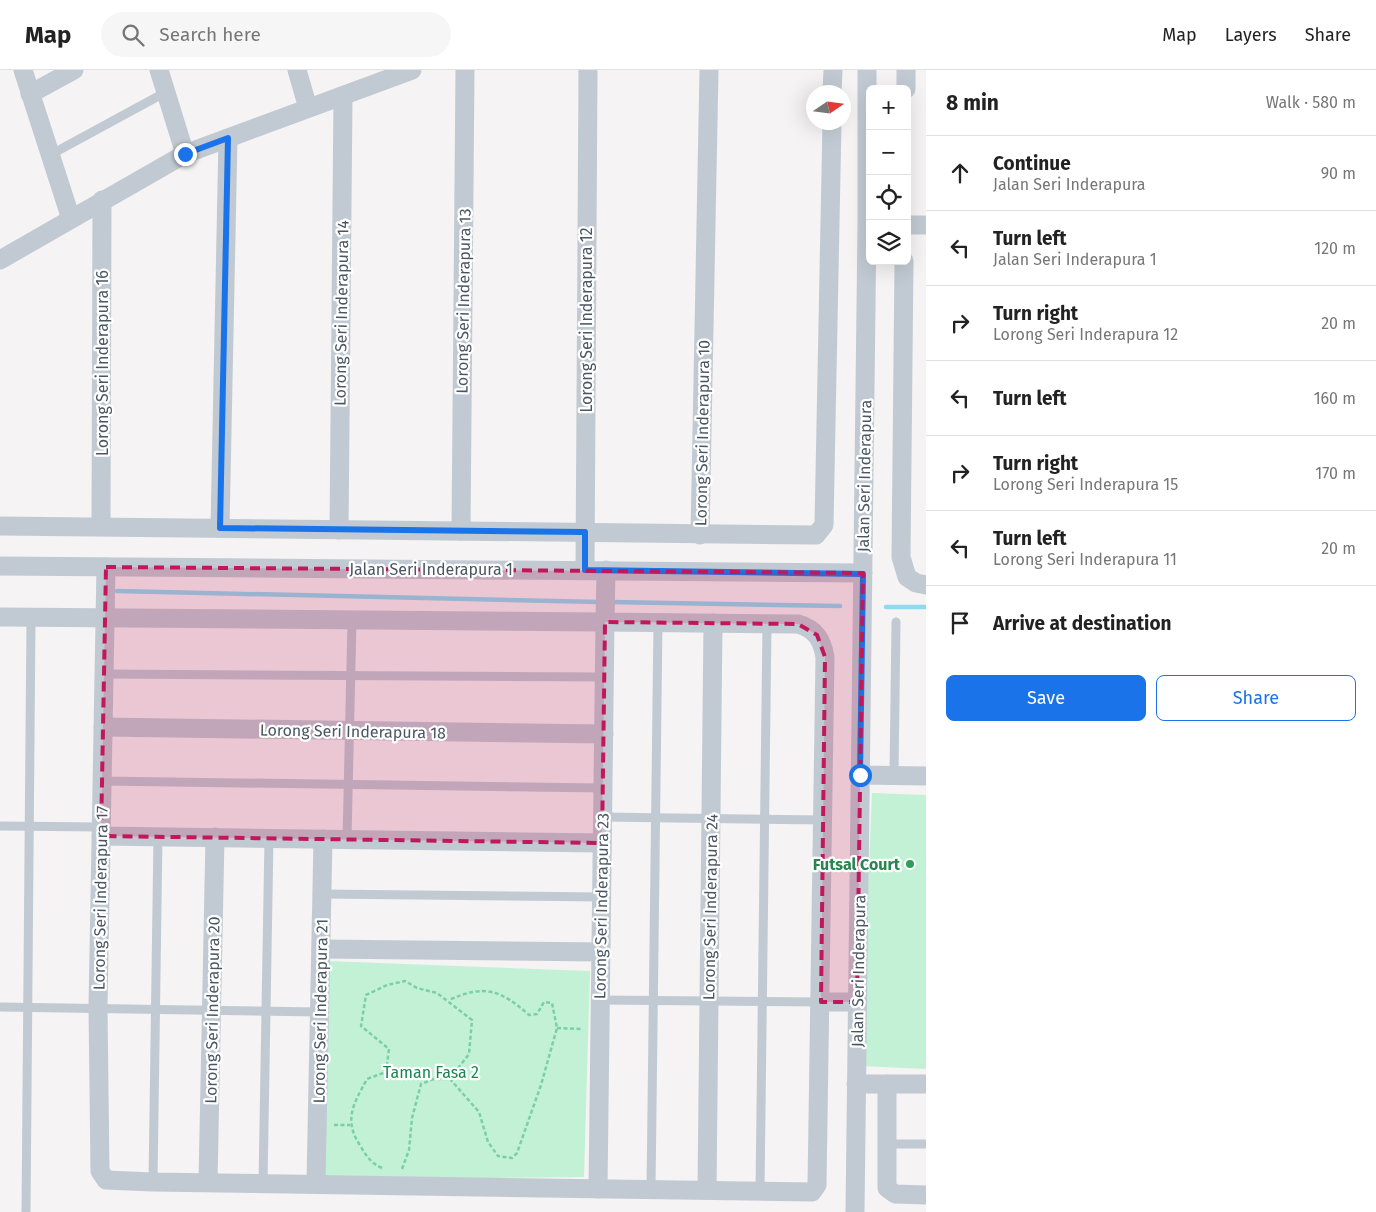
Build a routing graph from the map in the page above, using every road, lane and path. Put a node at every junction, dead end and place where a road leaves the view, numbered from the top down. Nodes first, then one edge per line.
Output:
1 (23, 70) edge
2 (74, 70) edge
3 (160, 70) edge
4 (297, 70) edge
5 (412, 70) edge
6 (465, 70) edge
7 (588, 70) edge
8 (709, 70) edge
9 (833, 70) edge
10 (867, 70) edge
11 (906, 70) edge
12 (380, 75) edge
13 (832, 85) edge
14 (906, 85) edge
15 (166, 92) junction
16 (30, 94) junction
17 (343, 96) junction
18 (308, 108) junction
19 (832, 130) edge
20 (228, 138) junction
21 (185, 154) junction
22 (49, 155) junction
23 (102, 200) junction
24 (71, 219) junction
25 (869, 220) edge
26 (911, 224) edge
27 (926, 225) edge
28 (0, 260) edge
29 (868, 265) edge
30 (904, 265) edge
31 (0, 526) edge
32 (101, 526) junction
33 (220, 528) junction
34 (339, 530) junction
35 (461, 531) junction
36 (585, 532) junction
37 (700, 535) junction
38 (0, 566) edge
39 (106, 567) junction
40 (585, 570) junction
41 (863, 574) junction
42 (606, 578) junction
43 (926, 585) edge
44 (605, 616) junction
45 (0, 617) edge
46 (31, 618) junction
47 (105, 619) junction
48 (352, 621) junction
49 (658, 622) junction
50 (896, 622) dead end
51 (713, 623) junction
52 (767, 624) junction
53 (104, 674) junction
54 (351, 676) junction
55 (605, 677) junction
56 (103, 727) junction
57 (350, 731) junction
58 (604, 734) junction
59 (860, 775) junction
60 (894, 775) junction
61 (926, 776) edge
62 (102, 781) junction
63 (348, 785) junction
64 (603, 788) junction
65 (603, 817) junction
66 (657, 818) junction
67 (711, 818) junction
68 (765, 820) junction
69 (823, 820) junction
70 (0, 826) edge
71 (29, 826) junction
72 (101, 831) junction
73 (158, 836) junction
74 (215, 837) junction
75 (269, 838) junction
76 (323, 839) junction
77 (347, 839) junction
78 (602, 843) junction
79 (322, 894) junction
80 (602, 896) junction
81 (321, 949) junction
82 (601, 952) junction
83 (448, 1000) junction
84 (600, 1000) junction
85 (655, 1001) junction
86 (709, 1001) junction
87 (761, 1001) junction
88 (821, 1002) junction
89 (857, 1002) junction
90 (0, 1007) edge
91 (27, 1007) junction
92 (98, 1007) junction
93 (156, 1009) junction
94 (211, 1010) junction
95 (265, 1010) junction
96 (320, 1012) junction
97 (557, 1028) junction
98 (600, 1029) junction
99 (450, 1079) junction
100 (856, 1084) junction
101 (887, 1084) junction
102 (926, 1084) edge
103 (887, 1144) junction
104 (926, 1144) edge
105 (395, 1170) dead end
106 (388, 1171) dead end
107 (153, 1182) junction
108 (208, 1182) junction
109 (316, 1182) junction
110 (263, 1183) junction
111 (598, 1189) junction
112 (651, 1189) junction
113 (707, 1190) junction
114 (760, 1191) junction
115 (926, 1195) edge
116 (26, 1212) edge
117 (854, 1212) edge

1 - 16 street
2 - 16 street
3 - 15 street
4 - 18 street
5 - 12 street
6 - 35 street, Lorong Seri Inderapura 13
7 - 36 street, Lorong Seri Inderapura 12
8 - 37 street, Lorong Seri Inderapura 10
9 - 13 street
10 - 25 street, Jalan Seri Inderapura
11 - 14 street
12 - 17 street
15 - 21 street
15 - 22 lane
16 - 22 street
17 - 18 street
17 - 34 street, Lorong Seri Inderapura 14
18 - 20 street
19 - 37 street, Lorong Seri Inderapura 10
20 - 21 street
20 - 33 street
21 - 23 street
22 - 24 street
23 - 24 street
23 - 32 street, Lorong Seri Inderapura 16
24 - 28 street
26 - 27 street
29 - 41 street, Jalan Seri Inderapura
30 - 43 street
31 - 32 street
32 - 33 street
33 - 34 street
34 - 35 street
35 - 36 street
36 - 37 street
36 - 40 street, Lorong Seri Inderapura 12
38 - 39 street, Jalan Seri Inderapura 1
39 - 40 street, Jalan Seri Inderapura 1
39 - 47 street, Lorong Seri Inderapura 17
40 - 42 street, Jalan Seri Inderapura 1
41 - 42 street, Jalan Seri Inderapura 1
41 - 59 street, Jalan Seri Inderapura
42 - 44 street, Lorong Seri Inderapura 23
44 - 48 street
44 - 49 street
44 - 55 street, Lorong Seri Inderapura 23
45 - 46 street
46 - 47 street
46 - 71 lane
47 - 48 street
47 - 53 street, Lorong Seri Inderapura 17
48 - 54 lane
49 - 51 street
49 - 66 lane
50 - 60 lane
51 - 52 street
51 - 67 street, Lorong Seri Inderapura 24
52 - 68 lane
52 - 69 street
53 - 54 lane
53 - 56 street, Lorong Seri Inderapura 17
54 - 55 lane
54 - 57 lane
55 - 58 street, Lorong Seri Inderapura 23
56 - 57 street, Lorong Seri Inderapura 18
56 - 62 street, Lorong Seri Inderapura 17
57 - 58 street, Lorong Seri Inderapura 18
57 - 63 lane
58 - 64 street, Lorong Seri Inderapura 23
59 - 60 street
59 - 89 street, Jalan Seri Inderapura
60 - 61 street
62 - 63 lane
62 - 72 street, Lorong Seri Inderapura 17
63 - 64 lane
63 - 77 lane
64 - 65 street, Lorong Seri Inderapura 23
65 - 66 lane
65 - 78 street, Lorong Seri Inderapura 23
66 - 67 lane
66 - 85 lane
67 - 68 lane
67 - 86 street, Lorong Seri Inderapura 24
68 - 69 lane
68 - 87 lane
69 - 88 street
70 - 71 lane
71 - 72 lane
71 - 91 lane
72 - 73 street
72 - 92 street, Lorong Seri Inderapura 17
73 - 74 street
73 - 93 lane
74 - 75 street
74 - 94 street, Lorong Seri Inderapura 20
75 - 76 street
75 - 95 lane
76 - 77 street
76 - 79 street, Lorong Seri Inderapura 21
77 - 78 street
78 - 80 street, Lorong Seri Inderapura 23
79 - 80 lane
79 - 81 street, Lorong Seri Inderapura 21
80 - 82 street, Lorong Seri Inderapura 23
81 - 82 street
81 - 96 street, Lorong Seri Inderapura 21
82 - 84 street, Lorong Seri Inderapura 23
83 - 97 path
83 - 99 path
83 - 106 path
84 - 85 lane
84 - 98 street, Lorong Seri Inderapura 23
85 - 86 lane
85 - 112 lane
86 - 87 lane
86 - 113 street, Lorong Seri Inderapura 24
87 - 88 lane
87 - 114 lane
88 - 89 street
88 - 114 street
89 - 100 street, Jalan Seri Inderapura
90 - 91 lane
91 - 92 lane
91 - 116 lane
92 - 93 lane
92 - 107 street, Lorong Seri Inderapura 17
93 - 94 lane
93 - 107 lane
94 - 95 lane
94 - 108 street, Lorong Seri Inderapura 20
95 - 96 lane
95 - 110 lane
96 - 109 street, Lorong Seri Inderapura 21
97 - 98 path
97 - 99 path
98 - 111 street, Lorong Seri Inderapura 23
99 - 105 path
100 - 101 street
100 - 117 street, Jalan Seri Inderapura
101 - 102 street
101 - 103 street
103 - 104 lane
103 - 115 street
107 - 108 street
108 - 110 street
109 - 110 street
109 - 111 street
111 - 112 street
112 - 113 street
113 - 114 street

